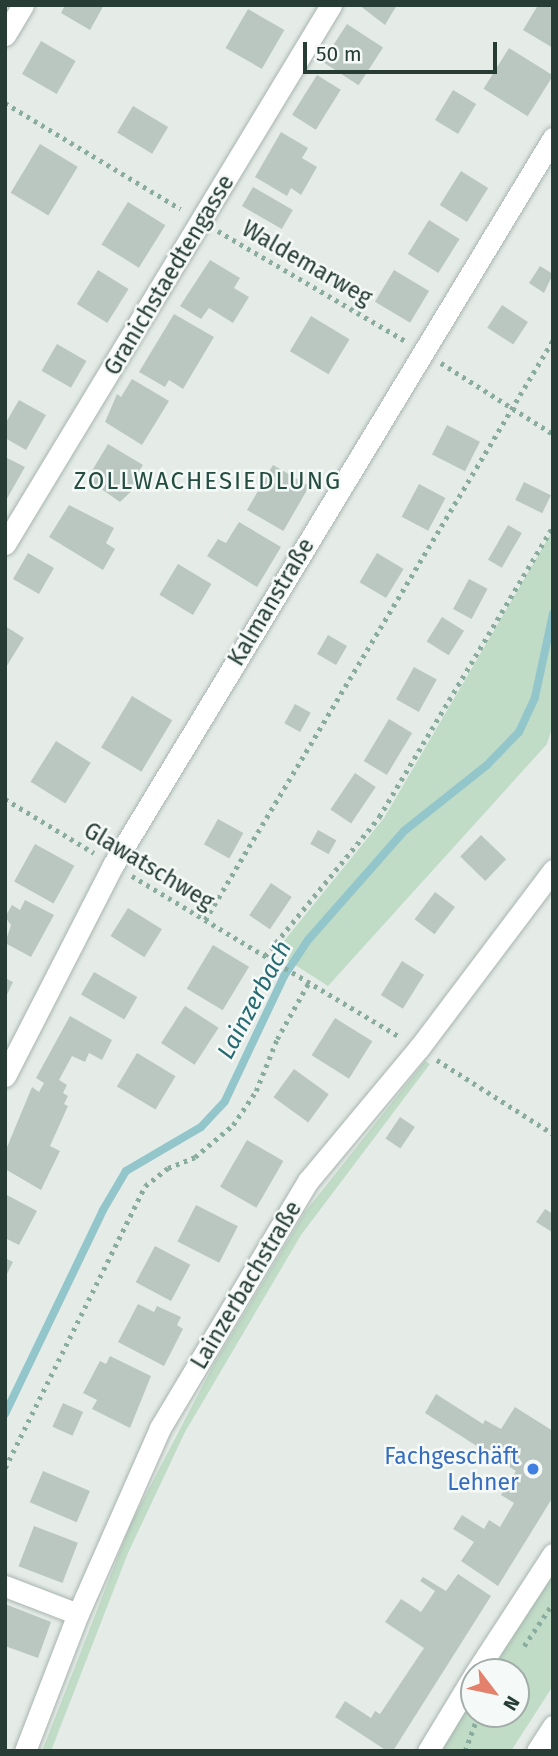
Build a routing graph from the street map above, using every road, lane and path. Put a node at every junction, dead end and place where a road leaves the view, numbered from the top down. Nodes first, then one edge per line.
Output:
1 (23, 5) edge
2 (331, 5) edge
3 (5, 35) edge
4 (5, 103) edge
5 (553, 138) edge
6 (202, 222) junction
7 (553, 340) edge
8 (422, 351) junction
9 (512, 406) junction
10 (553, 434) edge
11 (553, 526) edge
12 (5, 544) edge
13 (5, 799) edge
14 (113, 865) junction
15 (553, 870) edge
16 (205, 920) junction
17 (265, 956) junction
18 (5, 1076) edge
19 (5, 1468) edge
20 (553, 1554) edge
21 (5, 1586) edge
22 (553, 1604) edge
23 (78, 1614) junction
24 (522, 1649) dead end
25 (485, 1658) edge
26 (460, 1699) edge
27 (553, 1726) edge
28 (474, 1728) edge
29 (24, 1751) edge
30 (428, 1751) edge
31 (465, 1751) edge
32 (537, 1751) edge

1 - 3 street
2 - 6 street, Granichstaedtengasse
4 - 6 path, Waldemarweg
5 - 8 street, Kalmanstraße
6 - 8 path, Waldemarweg
6 - 12 street, Granichstaedtengasse
7 - 9 path
8 - 9 path, Waldemarweg
8 - 14 street, Kalmanstraße
9 - 10 path, Waldemarweg
9 - 16 path
11 - 17 path
13 - 14 path, Glawatschweg
14 - 16 path, Glawatschweg
14 - 18 street, Kalmanstraße
15 - 23 street, Lainzerbachstraße
16 - 17 path, Glawatschweg
17 - 19 path, Glawatschweg
20 - 25 street
21 - 23 street
22 - 24 path
23 - 29 street, Lainzerbachstraße
26 - 30 street
27 - 32 street
28 - 31 path

